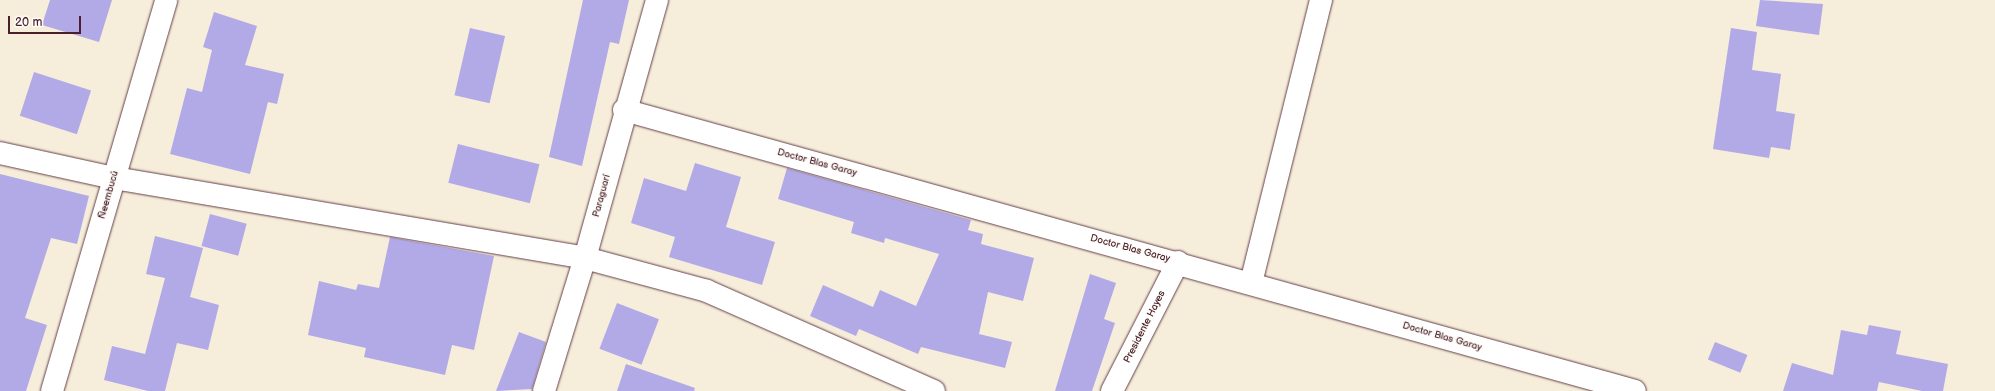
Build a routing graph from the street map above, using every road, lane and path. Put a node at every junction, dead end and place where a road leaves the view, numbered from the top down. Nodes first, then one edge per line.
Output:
1 (166, 0) edge
2 (657, 0) edge
3 (1321, 0) edge
4 (624, 110) junction
5 (0, 153) edge
6 (114, 178) junction
7 (585, 258) junction
8 (1178, 262) junction
9 (1251, 283) junction
10 (52, 391) edge
11 (544, 391) edge
12 (934, 391) edge
13 (1112, 391) edge
14 (1635, 391) edge

1 - 6 street, Ñeembucú
2 - 4 street, Paraguarí
3 - 9 street
4 - 7 street, Paraguarí
4 - 8 street, Doctor Blas Garay
5 - 6 street
6 - 7 street
6 - 10 street, Ñeembucú
7 - 11 street, Paraguarí
7 - 12 street
8 - 9 street, Doctor Blas Garay
8 - 13 street, Presidente Hayes
9 - 14 street, Doctor Blas Garay

